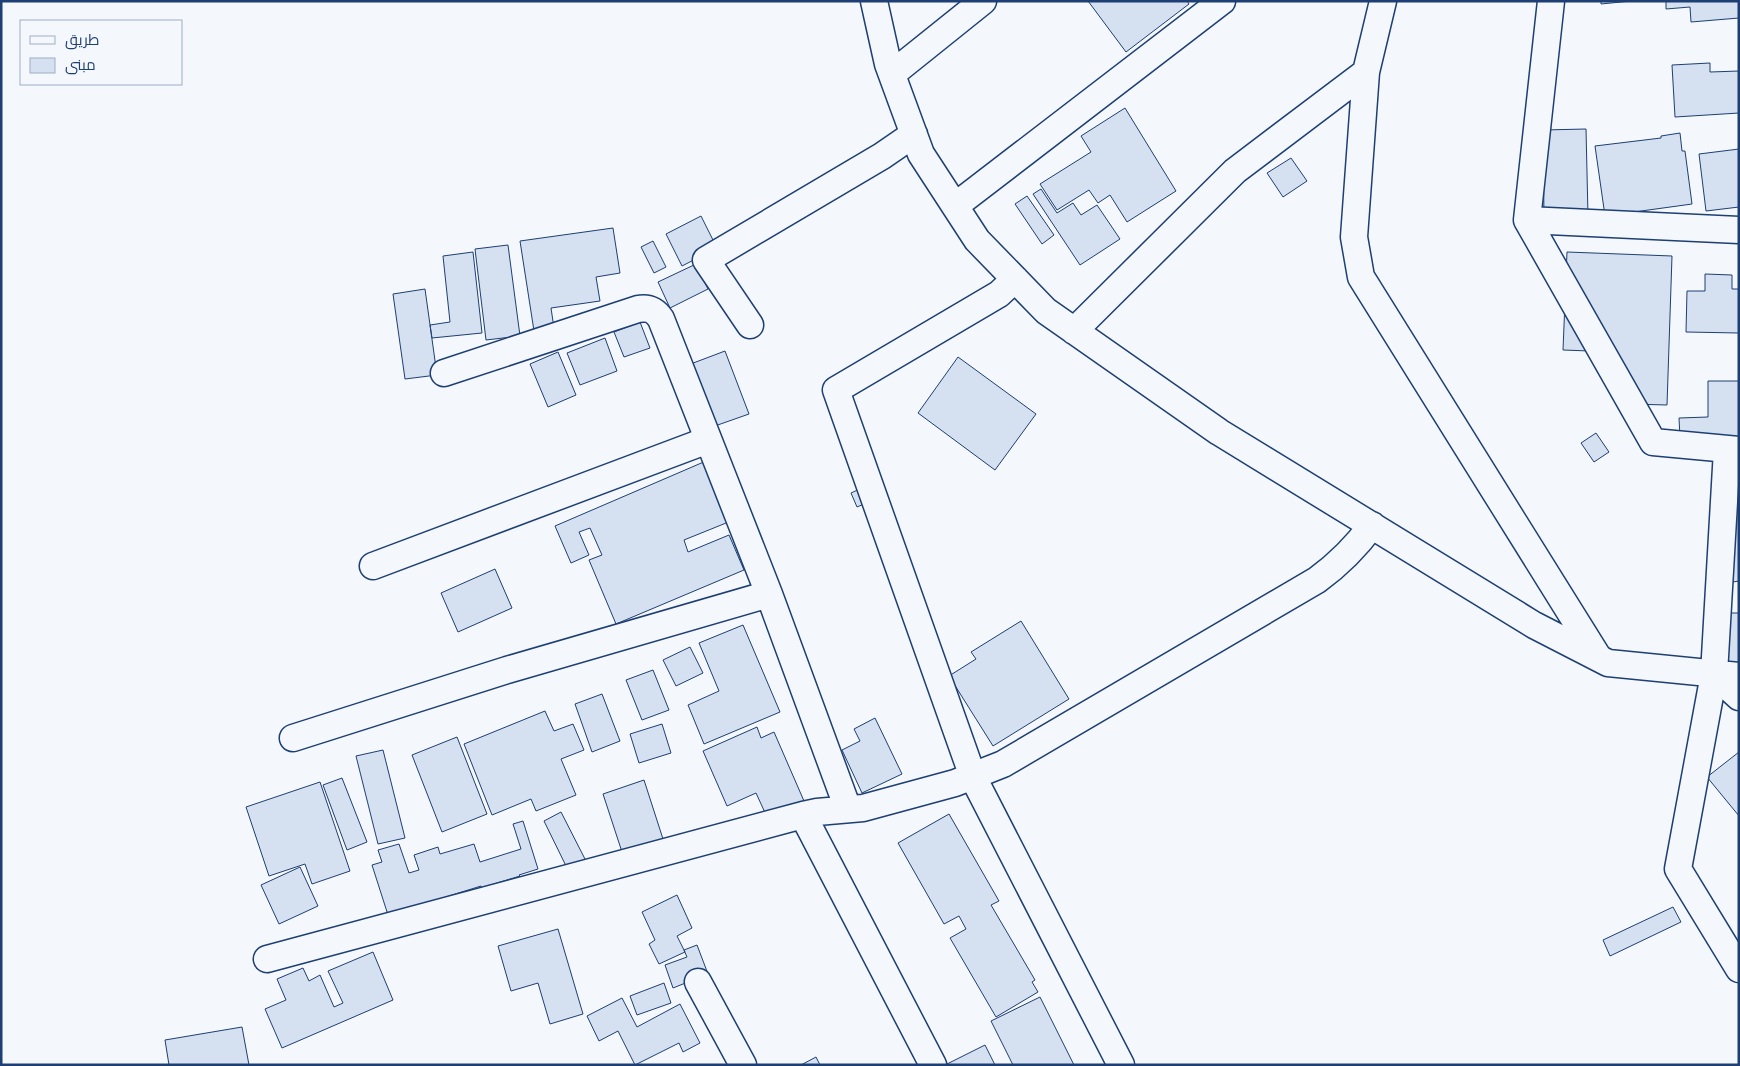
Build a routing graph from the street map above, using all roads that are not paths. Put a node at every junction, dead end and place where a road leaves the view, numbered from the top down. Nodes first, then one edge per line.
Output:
1 (874, 1) edge
2 (983, 1) edge
3 (1222, 1) edge
4 (1383, 1) edge
5 (1550, 1) edge
6 (1366, 72) junction
7 (892, 74) junction
8 (914, 134) junction
9 (955, 206) junction
10 (1527, 220) junction
11 (1739, 230) edge
12 (1015, 279) junction
13 (750, 324) dead end
14 (1074, 330) junction
15 (444, 373) dead end
16 (708, 440) junction
17 (1733, 450) edge
18 (1372, 526) junction
19 (374, 566) dead end
20 (769, 594) junction
21 (1598, 657) junction
22 (1726, 675) edge
23 (1739, 697) edge
24 (293, 738) dead end
25 (973, 777) junction
26 (848, 809) junction
27 (803, 815) junction
28 (267, 959) dead end
29 (1739, 969) edge
30 (698, 982) dead end
31 (743, 1065) edge
32 (933, 1065) edge
33 (1121, 1065) edge

1 - 7 street
2 - 7 street
3 - 9 street
4 - 6 street
5 - 10 street
6 - 14 street
6 - 21 street
7 - 8 street
8 - 9 street
8 - 13 street
9 - 12 street
10 - 11 street
10 - 17 street
12 - 14 street
12 - 25 street
14 - 18 street
15 - 16 street
16 - 19 street
16 - 20 street
17 - 22 street
18 - 21 street
18 - 25 street
20 - 24 street
20 - 26 street
21 - 22 street
22 - 23 street
22 - 29 street
25 - 26 street
25 - 33 street
26 - 27 street
27 - 28 street
27 - 32 street
30 - 31 street

